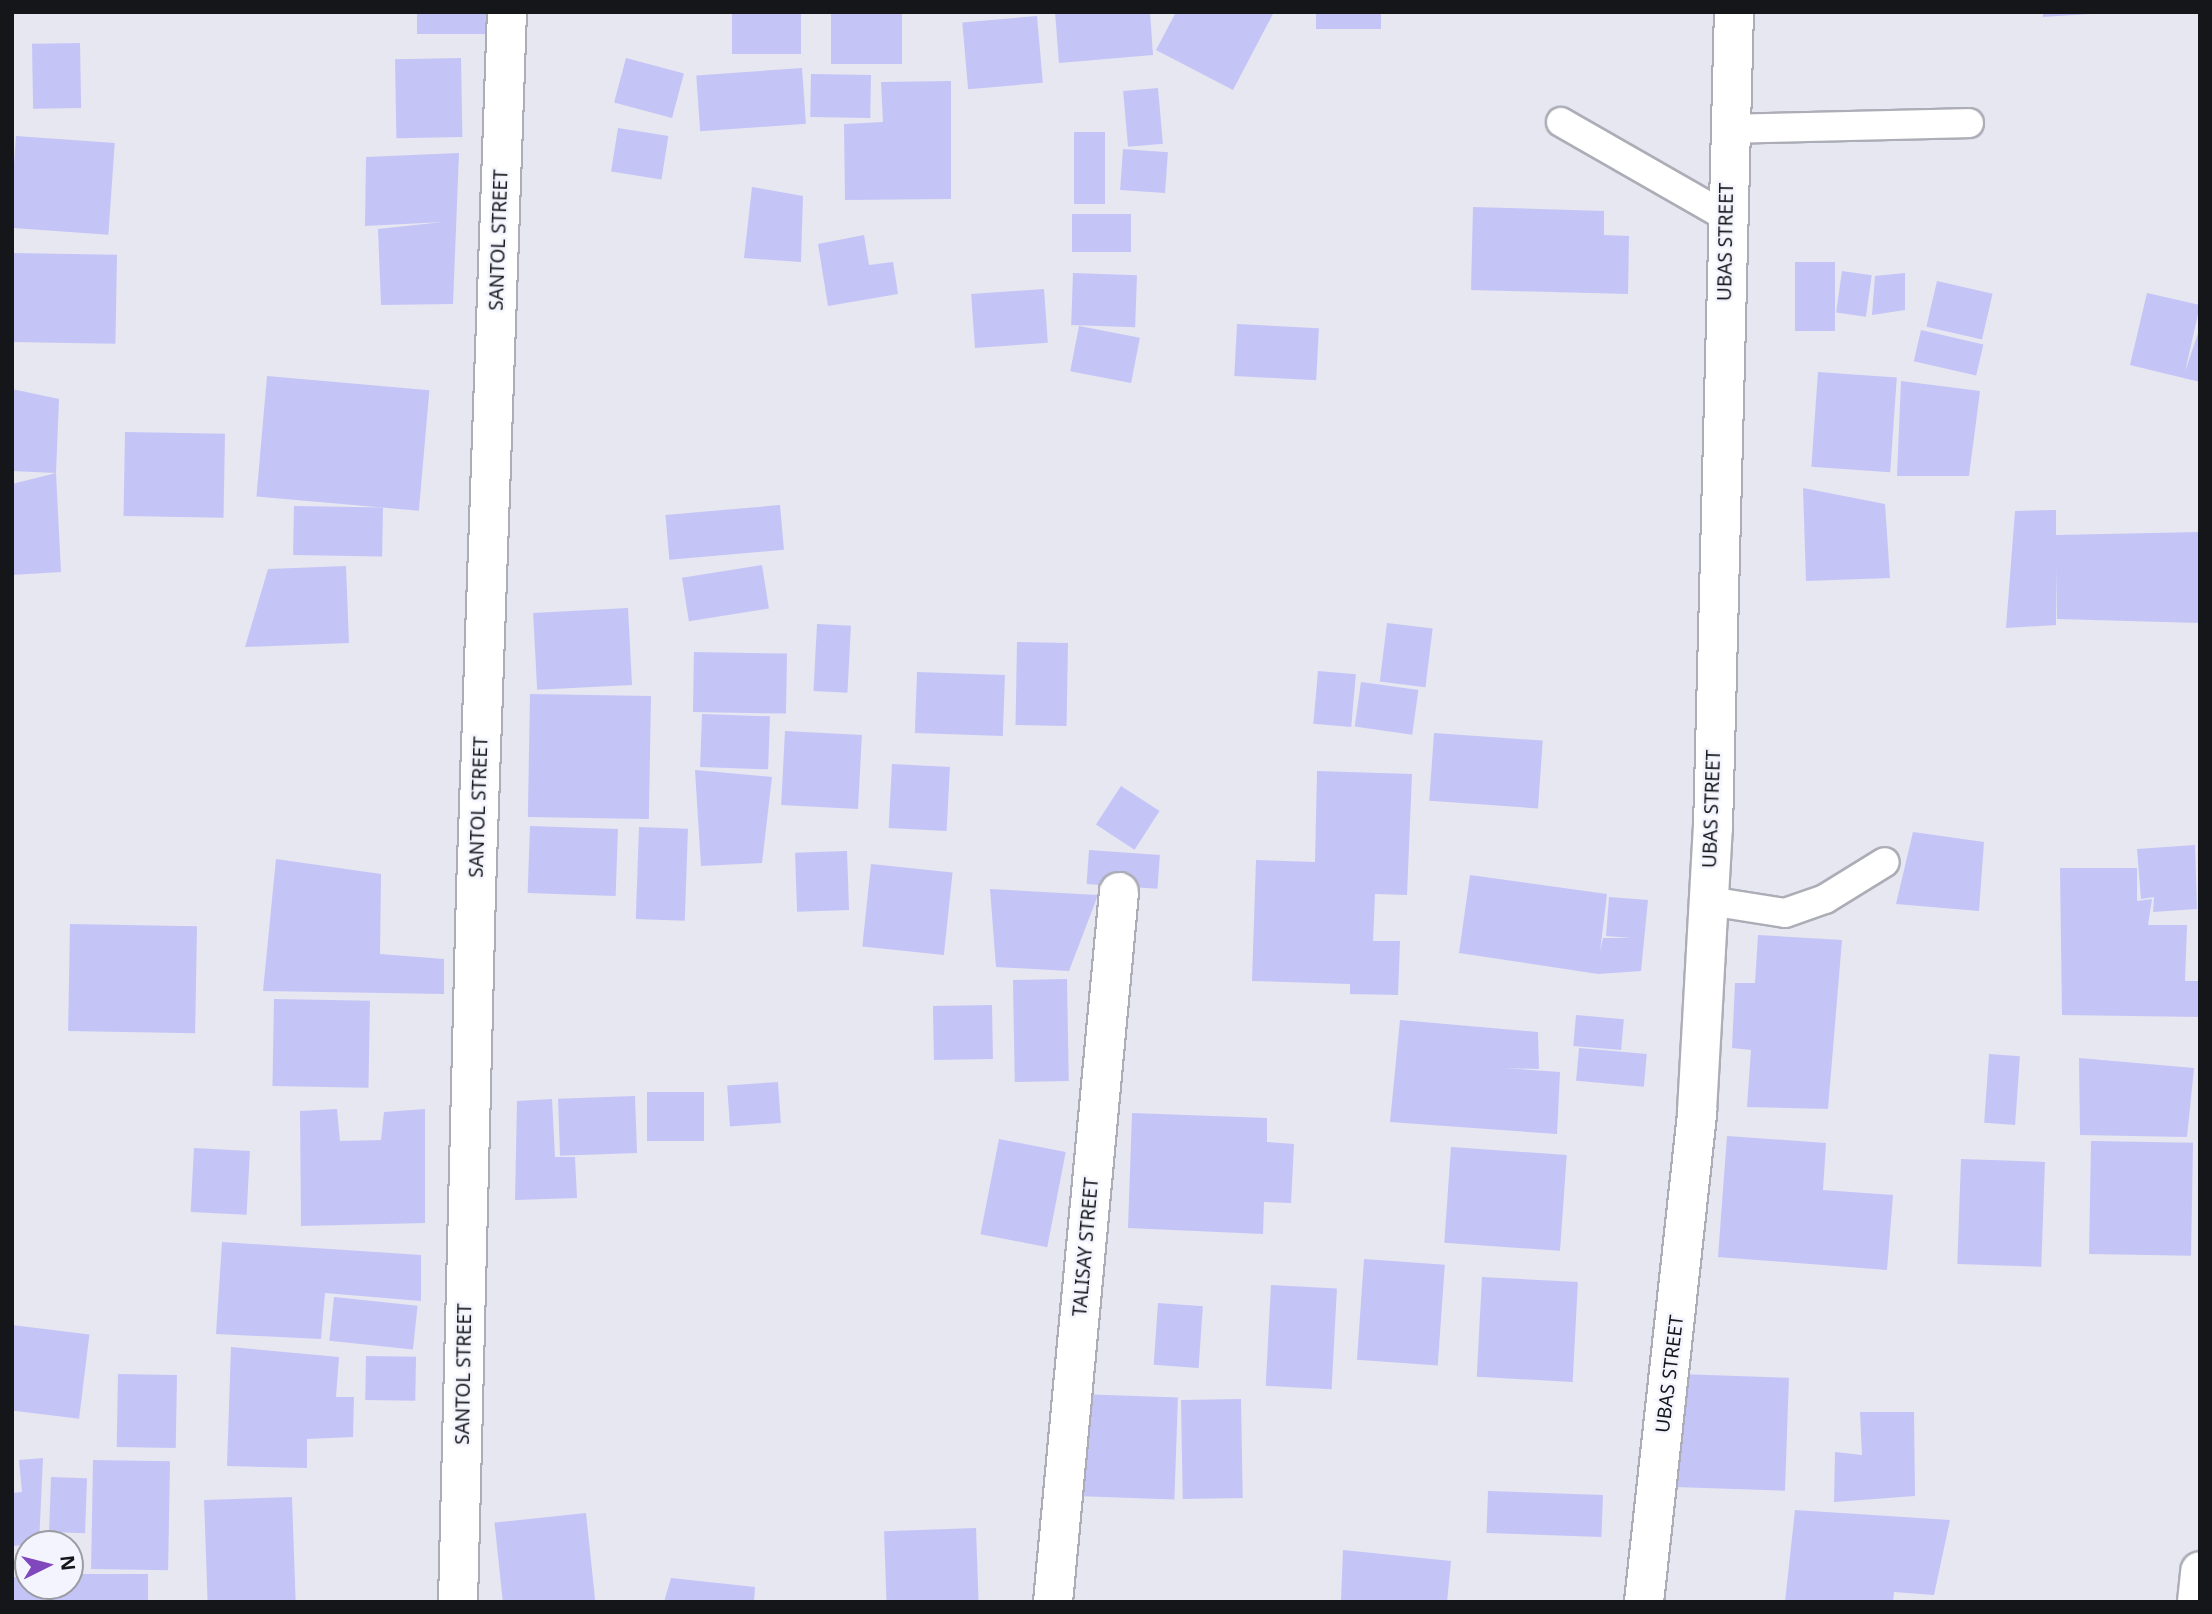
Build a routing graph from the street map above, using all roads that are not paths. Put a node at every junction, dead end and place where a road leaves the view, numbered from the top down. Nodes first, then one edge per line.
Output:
1 (506, 12) edge
2 (1734, 12) edge
3 (1561, 122) dead end
4 (1969, 123) dead end
5 (1729, 129) junction
6 (1727, 217) junction
7 (1885, 862) dead end
8 (1119, 892) dead end
9 (1709, 901) junction
10 (2200, 1572) edge
11 (458, 1602) edge
12 (1053, 1602) edge
13 (1644, 1602) edge
14 (2197, 1602) edge

1 - 11 street, SANTOL STREET
2 - 5 street, UBAS STREET
3 - 6 lane
4 - 5 lane
5 - 6 street, UBAS STREET
6 - 9 street, UBAS STREET
7 - 9 lane
8 - 12 street, TALISAY STREET
9 - 13 street, UBAS STREET
10 - 14 street

